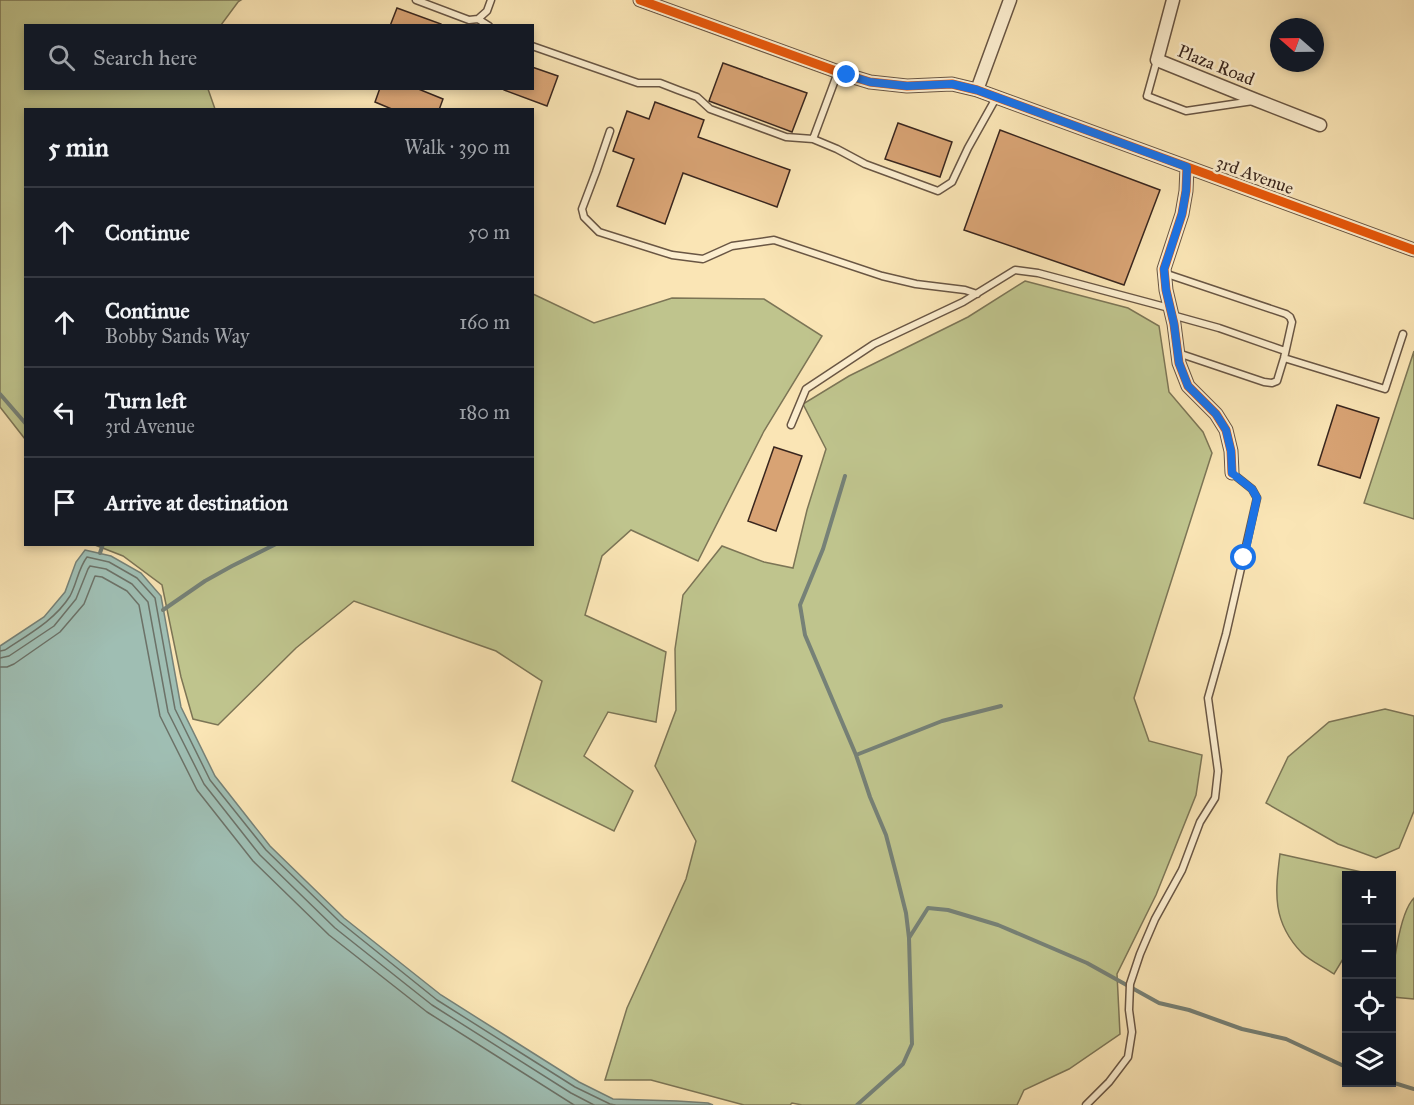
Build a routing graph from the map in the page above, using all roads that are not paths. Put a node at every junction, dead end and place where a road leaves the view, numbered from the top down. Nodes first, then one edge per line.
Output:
1 (416, 0) edge
2 (491, 0) edge
3 (639, 0) edge
4 (1010, 0) edge
5 (1173, 0) edge
6 (478, 19) junction
7 (486, 24) edge
8 (534, 47) edge
9 (1157, 60) junction
10 (838, 72) junction
11 (977, 90) junction
12 (996, 98) junction
13 (1256, 100) junction
14 (1320, 125) dead end
15 (610, 131) dead end
16 (813, 139) junction
17 (1187, 167) junction
18 (1414, 250) edge
19 (1164, 273) junction
20 (977, 294) junction
21 (1171, 312) junction
22 (1404, 334) dead end
23 (1178, 353) junction
24 (1285, 355) junction
25 (790, 425) dead end
26 (1232, 473) joint
27 (1086, 1105) edge

1 - 6 lane
2 - 6 lane
3 - 10 street, 3rd Avenue
4 - 11 street
5 - 9 street, Plaza Road
6 - 7 lane
8 - 16 lane
9 - 13 street, Plaza Road
9 - 13 lane
10 - 11 street, 3rd Avenue
10 - 16 lane
11 - 12 street, 3rd Avenue
12 - 16 lane
12 - 17 street, 3rd Avenue
13 - 14 street, Plaza Road
15 - 20 lane
17 - 18 street, 3rd Avenue
17 - 19 street
19 - 21 street
19 - 24 lane
20 - 21 lane
20 - 25 lane
21 - 23 street
21 - 24 lane
22 - 24 lane
23 - 24 lane
23 - 26 street
26 - 27 lane

